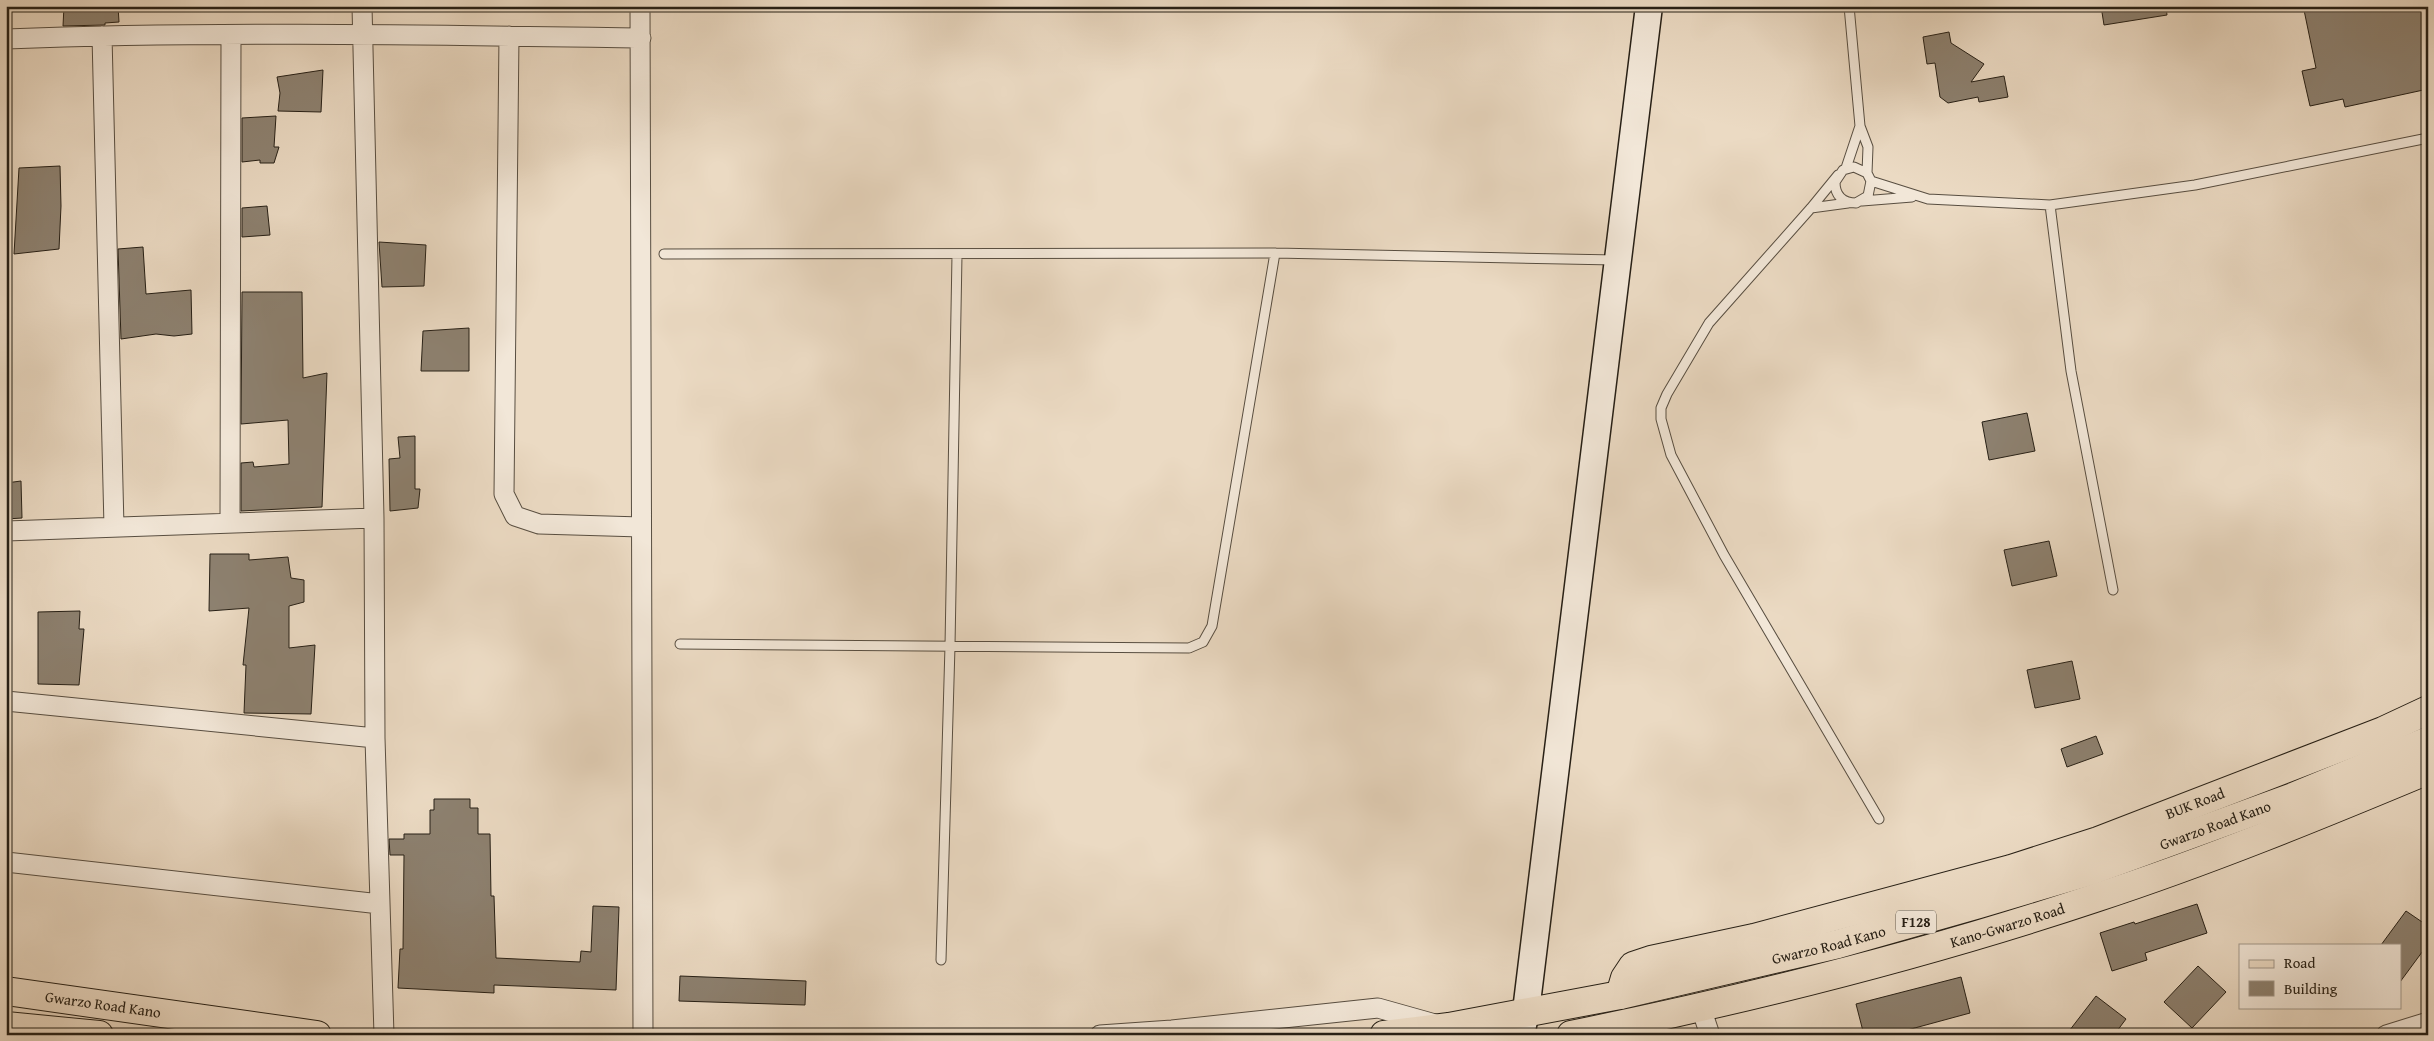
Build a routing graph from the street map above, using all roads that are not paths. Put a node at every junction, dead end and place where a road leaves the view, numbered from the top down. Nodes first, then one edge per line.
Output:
1 (362, 6) edge
2 (640, 6) edge
3 (1649, 6) edge
4 (1849, 6) edge
5 (362, 34) junction
6 (231, 35) junction
7 (102, 36) junction
8 (510, 36) junction
9 (641, 38) junction
10 (6, 39) edge
11 (1860, 126) junction
12 (2428, 138) edge
13 (1846, 168) junction
14 (1838, 175) junction
15 (1869, 177) junction
16 (1915, 197) junction
17 (1862, 201) junction
18 (1850, 203) junction
19 (2050, 204) junction
20 (1811, 208) junction
21 (1275, 253) junction
22 (664, 254) dead end
23 (957, 254) junction
24 (1618, 260) junction
25 (374, 518) junction
26 (230, 523) junction
27 (114, 527) junction
28 (642, 527) junction
29 (6, 531) edge
30 (2113, 590) dead end
31 (680, 644) dead end
32 (950, 646) junction
33 (6, 701) edge
34 (2428, 710) edge
35 (374, 738) junction
36 (2428, 741) edge
37 (2281, 770) junction
38 (2428, 770) edge
39 (2293, 797) junction
40 (1879, 819) dead end
41 (6, 862) edge
42 (1956, 885) junction
43 (380, 904) junction
44 (1979, 904) junction
45 (941, 960) dead end
46 (6, 991) edge
47 (1620, 995) junction
48 (1701, 1008) junction
49 (2428, 1022) edge
50 (1524, 1023) edge
51 (6, 1026) edge
52 (1448, 1027) junction
53 (98, 1035) edge
54 (317, 1035) edge
55 (384, 1035) edge
56 (643, 1035) edge
57 (1100, 1035) edge
58 (1384, 1035) edge
59 (1571, 1035) edge
60 (1710, 1035) edge
61 (2386, 1035) edge

1 - 5 street
2 - 9 street
3 - 24 street
4 - 11 lane
5 - 6 street
5 - 8 street
5 - 25 street
6 - 7 street
6 - 26 street
7 - 10 street
7 - 27 street
8 - 9 street
8 - 28 street
9 - 28 street
11 - 13 lane
11 - 15 lane
12 - 19 lane
13 - 14 lane
13 - 15 lane
14 - 18 lane
14 - 20 lane
15 - 16 lane
15 - 17 lane
16 - 17 lane
16 - 19 lane
17 - 18 lane
18 - 20 lane
19 - 30 lane
20 - 40 lane
21 - 23 lane
21 - 24 lane
21 - 32 lane
22 - 23 lane
23 - 32 lane
24 - 50 street
25 - 26 street
25 - 35 street
26 - 27 street
27 - 29 street
28 - 56 street
31 - 32 lane
32 - 45 lane
33 - 35 street
34 - 37 main road, BUK Road
35 - 43 street
36 - 39 main road, Gwarzo Road Kano / F128
37 - 39 main road
37 - 42 main road, BUK Road
38 - 48 main road, Kano-Gwarzo Road / F128
39 - 44 main road, Gwarzo Road Kano / F128
41 - 43 street
42 - 44 main road
42 - 47 main road, BUK Road
43 - 55 street
44 - 47 main road, Gwarzo Road Kano / F128
46 - 54 main road, Gwarzo Road Kano
47 - 50 main road, Gwarzo Road Kano / F128
48 - 59 main road, Kano-Gwarzo Road / F128
48 - 60 street
49 - 61 street
50 - 52 main road, Gwarzo Road Kano / F128
51 - 53 main road
52 - 57 street
52 - 58 main road, Gwarzo Road Kano / F128

